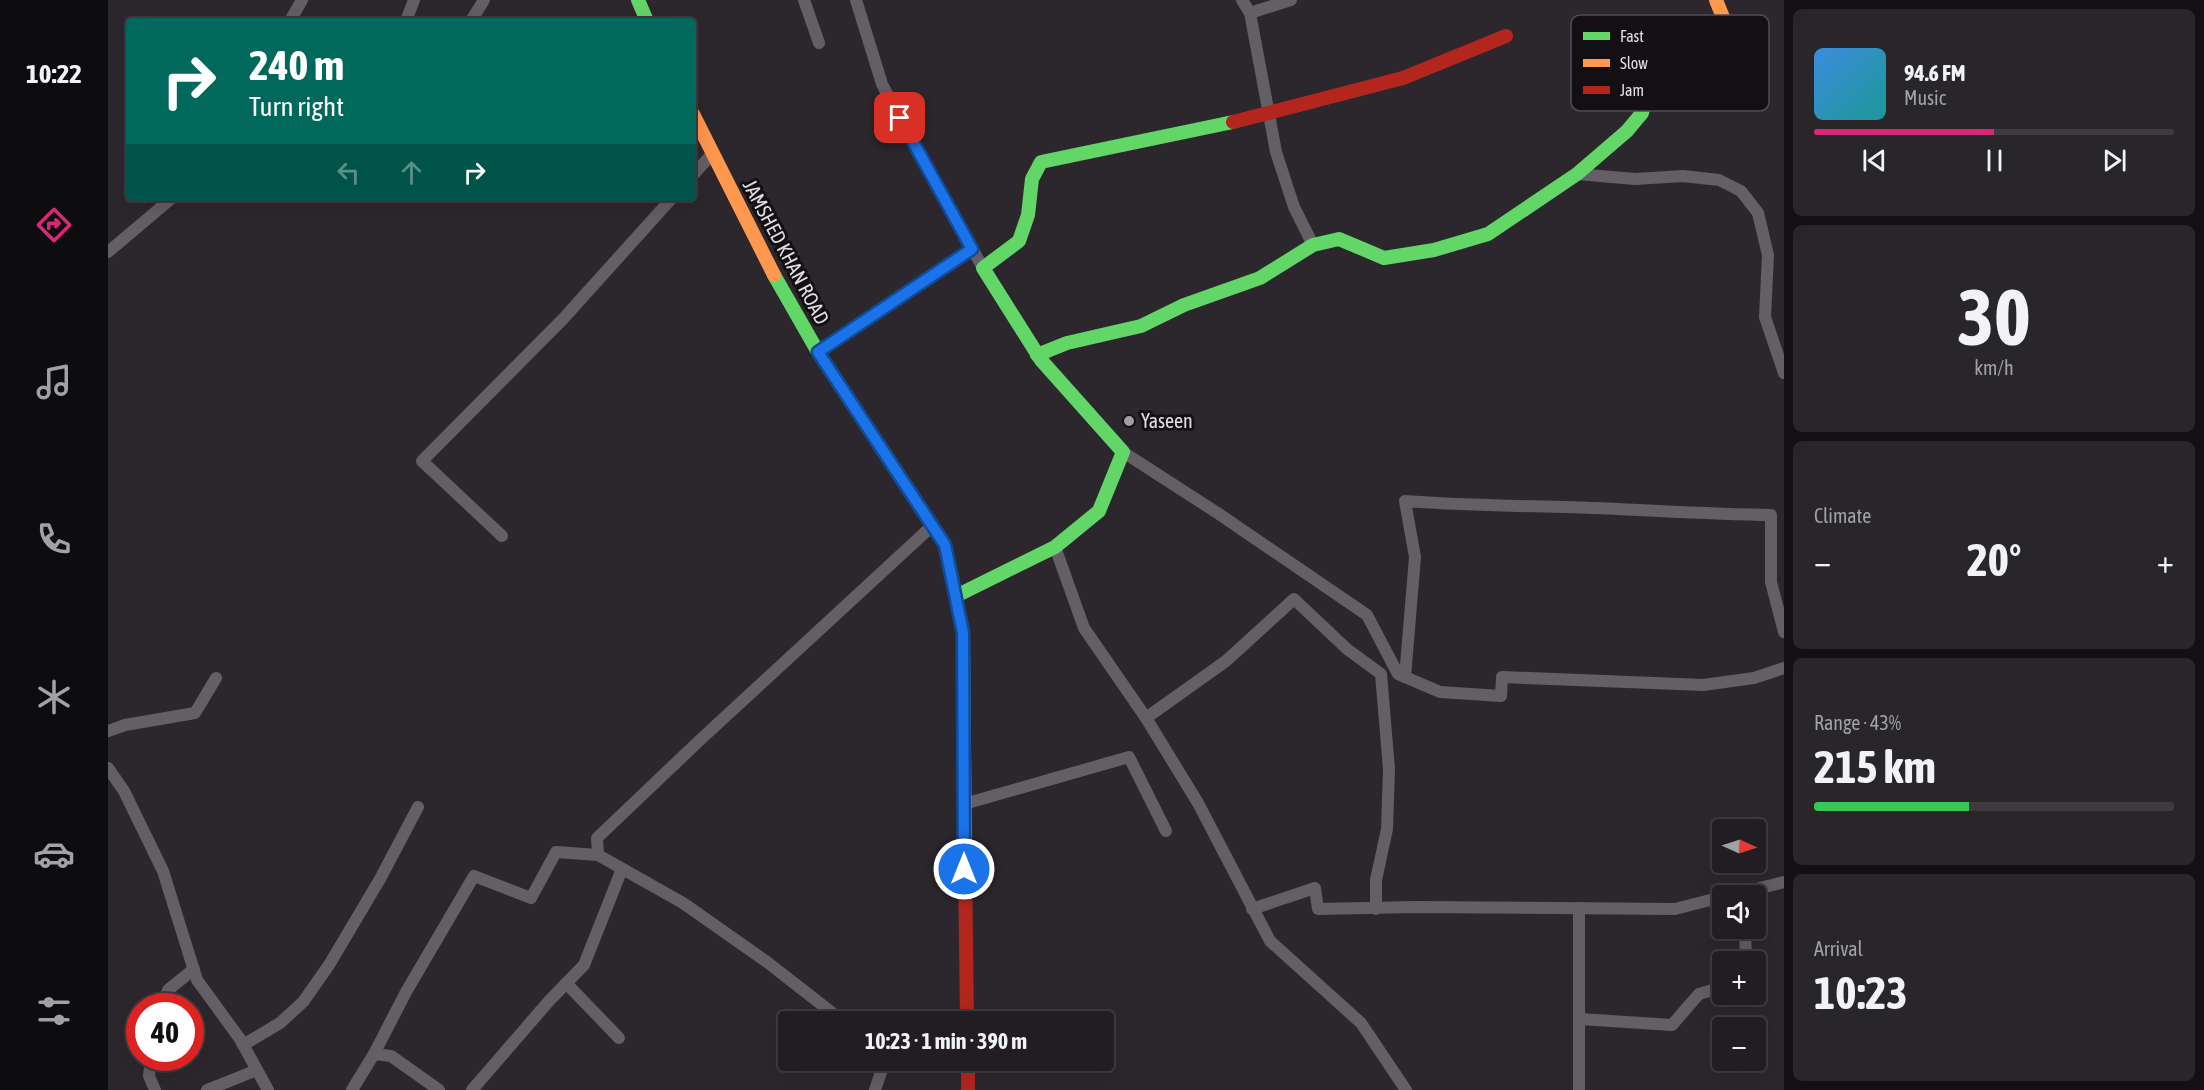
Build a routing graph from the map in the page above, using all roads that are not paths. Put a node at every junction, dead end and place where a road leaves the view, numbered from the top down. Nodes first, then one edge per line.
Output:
1 (302, 0) edge
2 (414, 0) edge
3 (484, 0) edge
4 (638, 0) edge
5 (804, 0) edge
6 (856, 0) edge
7 (1242, 0) edge
8 (1291, 0) edge
9 (1716, 0) edge
10 (1250, 13) junction
11 (1721, 15) edge
12 (292, 18) edge
13 (407, 18) edge
14 (473, 18) edge
15 (646, 18) edge
16 (1506, 36) dead end
17 (819, 43) dead end
18 (1642, 111) edge
19 (1270, 112) junction
20 (696, 120) edge
21 (713, 153) junction
22 (696, 172) edge
23 (1577, 174) junction
24 (168, 201) edge
25 (669, 201) edge
26 (1313, 245) junction
27 (972, 249) junction
28 (108, 252) edge
29 (983, 268) junction
30 (818, 352) junction
31 (1037, 355) junction
32 (1784, 373) edge
33 (1123, 452) junction
34 (932, 526) junction
35 (502, 536) dead end
36 (1055, 547) junction
37 (956, 596) junction
38 (1784, 632) edge
39 (1784, 668) edge
40 (1405, 677) junction
41 (216, 678) dead end
42 (1146, 718) junction
43 (108, 731) edge
44 (108, 768) edge
45 (964, 804) junction
46 (418, 807) dead end
47 (1166, 831) dead end
48 (598, 855) junction
49 (622, 869) junction
50 (1784, 882) edge
51 (1766, 887) edge
52 (1712, 900) edge
53 (1579, 908) junction
54 (1252, 909) junction
55 (1376, 909) junction
56 (194, 969) junction
57 (566, 983) junction
58 (1712, 990) edge
59 (167, 993) edge
60 (830, 1011) edge
61 (967, 1011) edge
62 (1580, 1019) junction
63 (619, 1038) dead end
64 (243, 1045) junction
65 (375, 1054) junction
66 (257, 1070) junction
67 (150, 1071) edge
68 (881, 1071) edge
69 (968, 1071) edge
70 (155, 1090) edge
71 (207, 1090) edge
72 (268, 1090) edge
73 (352, 1090) edge
74 (439, 1090) edge
75 (472, 1090) edge
76 (875, 1090) edge
77 (968, 1090) edge
78 (1406, 1090) edge
79 (1579, 1090) edge

1 - 12 street
2 - 13 street
3 - 14 street
4 - 15 street
5 - 17 street
6 - 27 street
7 - 10 street
8 - 10 street
9 - 11 street
10 - 19 street
16 - 19 street
18 - 23 street
19 - 26 street
19 - 29 street
20 - 21 street, JAMSHED KHAN ROAD
21 - 22 street
21 - 30 street, JAMSHED KHAN ROAD
23 - 26 street
23 - 32 street
24 - 28 street
25 - 35 street
26 - 31 street
27 - 29 street
27 - 30 street
29 - 31 street
30 - 34 street, JAMSHED KHAN ROAD
31 - 33 street
33 - 36 street
33 - 40 street
34 - 37 street, JAMSHED KHAN ROAD
34 - 48 street
36 - 37 street
36 - 42 street
37 - 45 street, JAMSHED KHAN ROAD
38 - 40 street
39 - 40 street
41 - 43 street
42 - 54 street
42 - 55 street
44 - 56 street
45 - 47 street
45 - 61 street, JAMSHED KHAN ROAD
46 - 64 street
48 - 49 street
48 - 65 street
49 - 57 street
49 - 60 street
50 - 51 street
52 - 53 street
53 - 55 street
53 - 62 street
54 - 55 street
54 - 78 street
56 - 59 street
56 - 64 street
57 - 63 street
57 - 75 street
58 - 62 street
62 - 79 street
64 - 66 street
65 - 73 street
65 - 74 street
66 - 71 street
66 - 72 street
67 - 70 street
68 - 76 street
69 - 77 street

